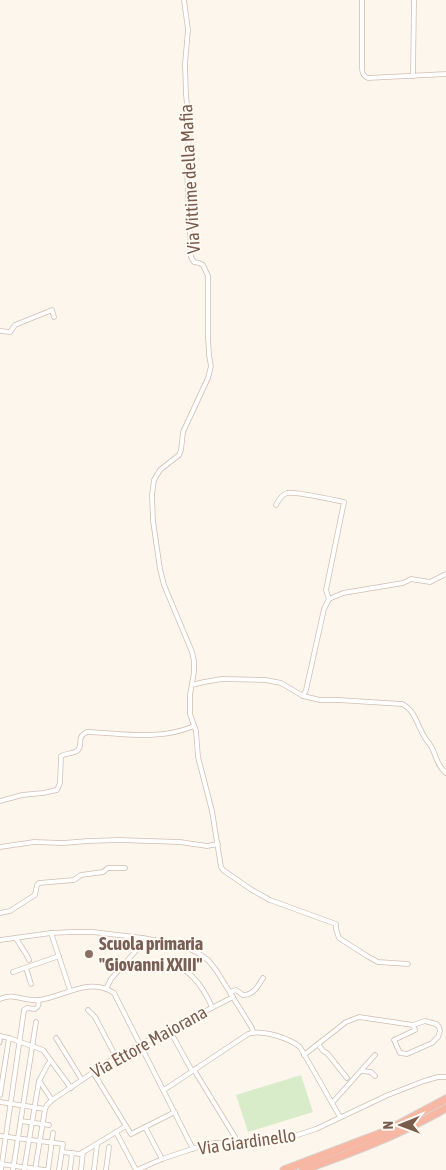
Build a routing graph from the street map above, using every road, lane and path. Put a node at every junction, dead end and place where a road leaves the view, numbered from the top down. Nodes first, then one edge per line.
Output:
1 (184, 0) edge
2 (362, 0) edge
3 (414, 0) edge
4 (446, 74) edge
5 (413, 76) junction
6 (54, 317) dead end
7 (0, 331) edge
8 (276, 505) dead end
9 (446, 574) edge
10 (329, 599) junction
11 (192, 685) junction
12 (303, 696) junction
13 (194, 726) junction
14 (446, 773) edge
15 (0, 800) edge
16 (218, 844) junction
17 (0, 847) edge
18 (125, 868) dead end
19 (0, 913) edge
20 (51, 933) junction
21 (16, 938) junction
22 (143, 938) junction
23 (0, 940) edge
24 (59, 956) junction
25 (30, 960) dead end
26 (171, 964) dead end
27 (408, 964) dead end
28 (26, 968) junction
29 (14, 972) dead end
30 (263, 978) dead end
31 (31, 984) dead end
32 (106, 989) junction
33 (70, 990) junction
34 (230, 992) junction
35 (233, 997) junction
36 (0, 999) edge
37 (38, 1000) junction
38 (212, 1007) junction
39 (88, 1010) dead end
40 (36, 1022) dead end
41 (413, 1025) junction
42 (170, 1029) junction
43 (254, 1032) junction
44 (0, 1036) edge
45 (9, 1038) junction
46 (56, 1038) dead end
47 (20, 1042) junction
48 (0, 1043) edge
49 (140, 1044) junction
50 (318, 1044) junction
51 (32, 1046) junction
52 (304, 1054) junction
53 (375, 1055) dead end
54 (116, 1057) junction
55 (51, 1061) junction
56 (362, 1070) junction
57 (193, 1071) junction
58 (93, 1072) junction
59 (375, 1076) dead end
60 (446, 1077) edge
61 (347, 1078) dead end
62 (82, 1080) junction
63 (39, 1081) junction
64 (71, 1088) junction
65 (164, 1090) junction
66 (0, 1095) edge
67 (52, 1100) junction
68 (0, 1102) edge
69 (10, 1103) junction
70 (332, 1103) junction
71 (445, 1104) edge
72 (23, 1106) junction
73 (34, 1108) junction
74 (45, 1109) junction
75 (175, 1112) junction
76 (340, 1117) junction
77 (21, 1121) junction
78 (32, 1122) junction
79 (43, 1124) junction
80 (49, 1125) dead end
81 (126, 1126) junction
82 (145, 1126) junction
83 (116, 1132) junction
84 (53, 1133) dead end
85 (131, 1134) junction
86 (0, 1136) edge
87 (6, 1136) junction
88 (19, 1138) junction
89 (30, 1139) junction
90 (120, 1139) junction
91 (40, 1141) junction
92 (52, 1142) junction
93 (236, 1142) junction
94 (97, 1144) junction
95 (108, 1147) dead end
96 (193, 1149) junction
97 (62, 1152) junction
98 (83, 1152) junction
99 (72, 1153) junction
100 (162, 1159) junction
101 (1, 1164) edge
102 (13, 1168) edge
103 (25, 1169) edge
104 (35, 1169) edge
105 (1, 1170) edge
106 (46, 1170) edge
107 (59, 1170) edge
108 (70, 1170) edge
109 (82, 1170) edge
110 (94, 1170) edge
111 (106, 1170) edge
112 (137, 1170) edge
113 (284, 1170) edge
114 (303, 1170) edge

1 - 11 street, Via Vittime della Mafia
2 - 5 street
3 - 5 street
4 - 5 street
6 - 7 street
8 - 10 street
9 - 10 street
10 - 12 street
11 - 12 street
11 - 13 street, Via Vittime della Mafia
12 - 14 street
13 - 15 street
13 - 16 street, Via Vittime della Mafia
16 - 17 street
16 - 27 street, Via Vittime della Mafia
18 - 19 street
20 - 21 street
20 - 22 street
20 - 24 street
21 - 23 street
21 - 25 street
22 - 32 street
22 - 34 street
24 - 28 street
24 - 33 street
26 - 38 street
28 - 29 street
28 - 31 street
30 - 34 street
32 - 33 street
32 - 49 street
33 - 37 street
34 - 35 street
35 - 38 street, Via Ettore Maiorana
35 - 43 street
36 - 37 street
37 - 47 street
38 - 42 street, Via Ettore Maiorana
39 - 54 street
40 - 51 street
41 - 41 street
41 - 50 street
42 - 49 street, Via Ettore Maiorana
42 - 57 street
43 - 52 street
43 - 57 street
44 - 45 street
44 - 48 street
45 - 47 street
45 - 66 street
46 - 62 street
47 - 51 street
47 - 69 street
49 - 54 street, Via Ettore Maiorana
49 - 65 street
50 - 52 street
50 - 61 street
51 - 55 street
51 - 72 street
52 - 70 street
53 - 56 street
54 - 58 street, Via Ettore Maiorana
55 - 63 street
55 - 64 street
56 - 59 street
56 - 70 street
57 - 65 street
57 - 93 street
58 - 62 street, Via Ettore Maiorana
58 - 81 street
60 - 76 street, Via Giardinello
62 - 64 street, Via Ettore Maiorana
63 - 67 street
63 - 73 street
64 - 67 street, Via Ettore Maiorana
65 - 75 street
67 - 74 street, Via Ettore Maiorana
68 - 69 street
69 - 72 street
69 - 87 street
70 - 76 street
71 - 113 highway
71 - 114 highway
72 - 73 street
72 - 77 street
73 - 74 street
73 - 78 street
74 - 79 street
75 - 82 street
75 - 96 street
76 - 93 street, Via Giardinello
77 - 78 street
77 - 88 street
78 - 79 street
78 - 89 street
79 - 80 street
79 - 91 street
81 - 83 street
81 - 85 street
82 - 85 street
82 - 100 street
83 - 90 street
83 - 94 street
84 - 92 street
85 - 90 street
86 - 87 street
87 - 88 street
87 - 101 street
88 - 89 street
88 - 102 street
89 - 91 street
89 - 103 street
90 - 112 street
91 - 92 street
91 - 104 street
92 - 97 street
92 - 106 street
93 - 96 street, Via Giardinello
94 - 98 street
94 - 110 street
95 - 111 street
96 - 100 street, Via Giardinello
97 - 99 street
97 - 107 street
98 - 99 street
98 - 109 street
99 - 108 street
100 - 112 street, Via Giardinello
101 - 102 street
101 - 105 street
102 - 103 street
103 - 104 street
104 - 106 street

